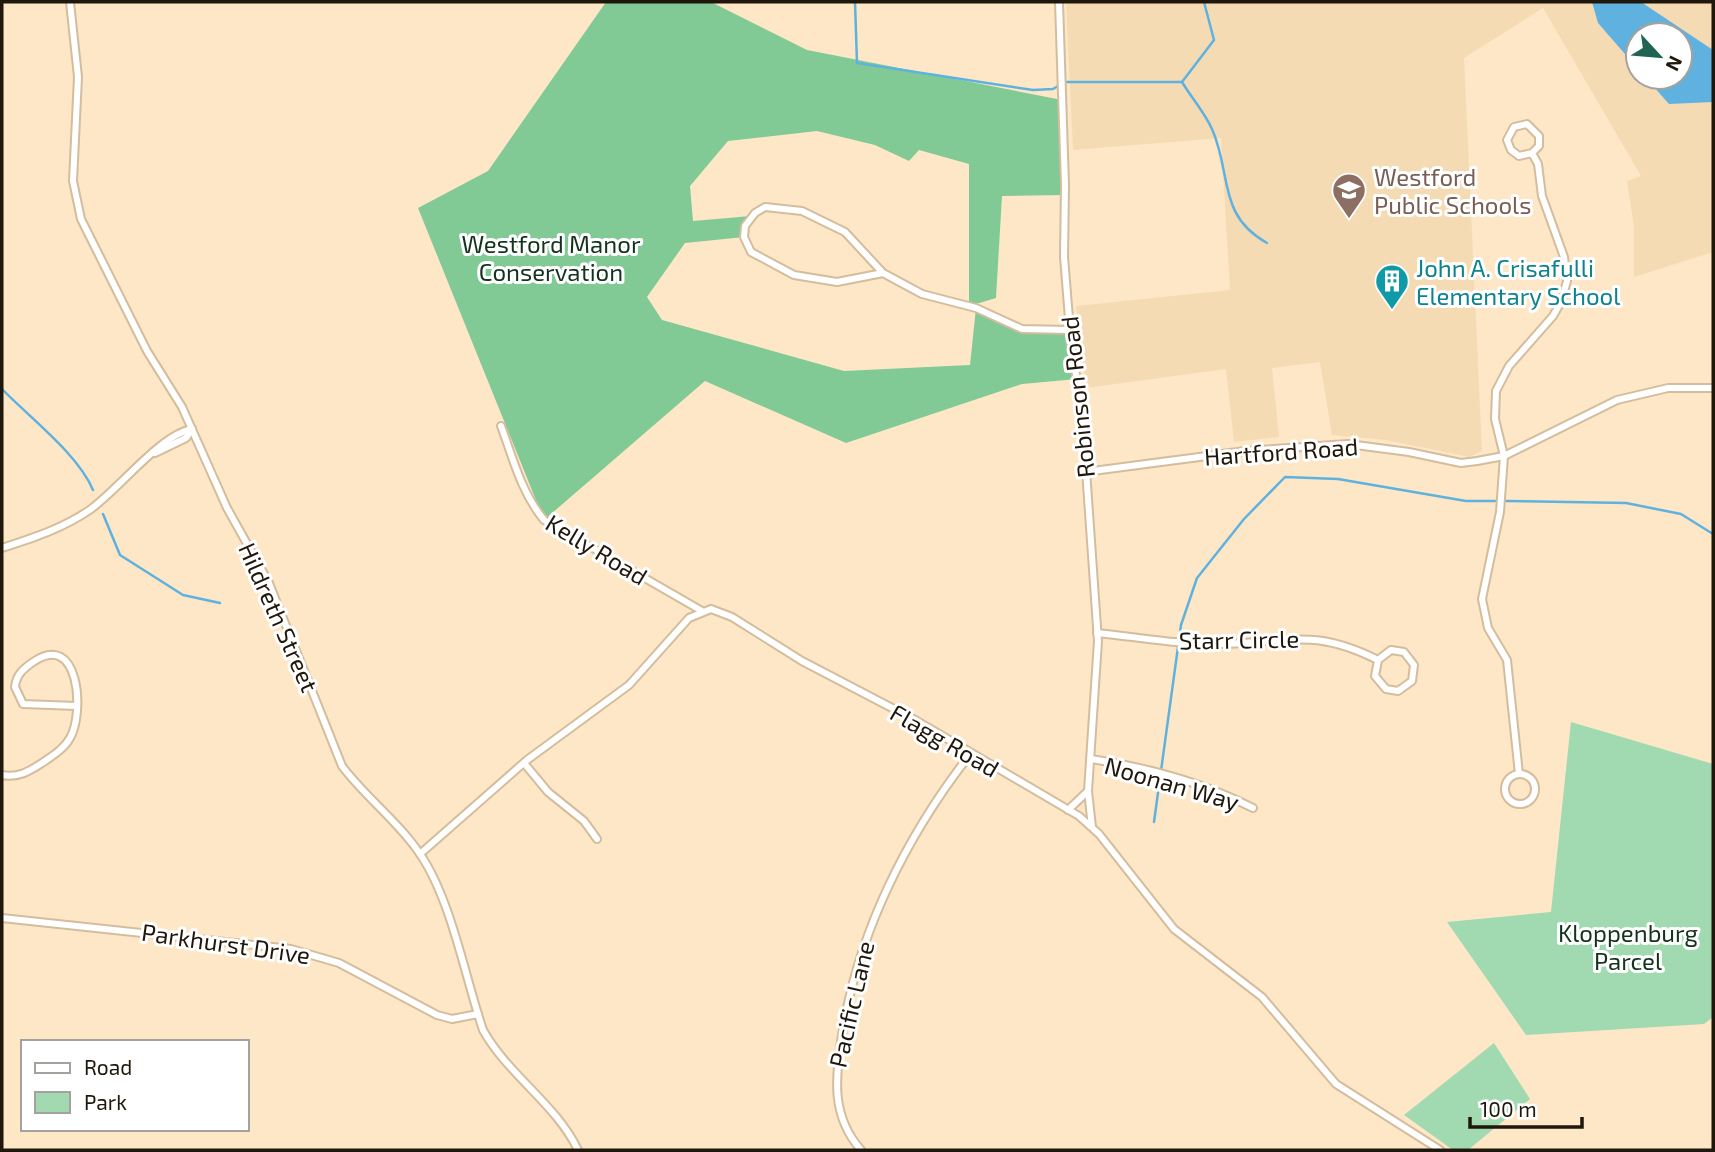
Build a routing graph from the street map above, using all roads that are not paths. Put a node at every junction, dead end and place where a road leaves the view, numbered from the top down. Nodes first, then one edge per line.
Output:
1 (70, 2) edge
2 (1059, 2) edge
3 (1532, 153) junction
4 (883, 273) junction
5 (1070, 330) junction
6 (1713, 388) edge
7 (501, 426) dead end
8 (192, 429) junction
9 (1504, 456) junction
10 (1085, 472) junction
11 (2, 548) edge
12 (702, 611) junction
13 (1097, 634) junction
14 (1378, 660) junction
15 (77, 706) junction
16 (971, 753) junction
17 (1091, 759) junction
18 (524, 763) junction
19 (1519, 774) junction
20 (2, 775) edge
21 (1088, 791) junction
22 (1253, 807) dead end
23 (1068, 810) junction
24 (1092, 827) junction
25 (597, 839) dead end
26 (420, 854) junction
27 (2, 918) edge
28 (478, 1014) junction
29 (578, 1150) edge
30 (862, 1150) edge
31 (1440, 1150) edge

1 - 8 street, Hildreth Street
2 - 5 street, Robinson Road
3 - 3 street
3 - 9 street
4 - 4 street
4 - 5 street
5 - 10 street, Robinson Road
6 - 9 street, Hartford Road
7 - 12 street, Kelly Road
8 - 11 street
8 - 26 street, Hildreth Street
9 - 10 street, Hartford Road
9 - 19 street
10 - 13 street, Robinson Road
12 - 16 street, Flagg Road
12 - 18 street
13 - 14 street, Starr Circle
13 - 17 street, Robinson Road
14 - 14 street
15 - 15 street
15 - 20 street
16 - 23 street, Flagg Road
16 - 30 street, Pacific Lane
17 - 21 street, Robinson Road
17 - 22 street, Noonan Way
18 - 25 street
18 - 26 street
19 - 19 street
21 - 23 street
21 - 24 street, Robinson Road
23 - 24 street, Flagg Road
24 - 31 street, Flagg Road
26 - 28 street, Hildreth Street
27 - 28 street, Parkhurst Drive
28 - 29 street, Hildreth Street

